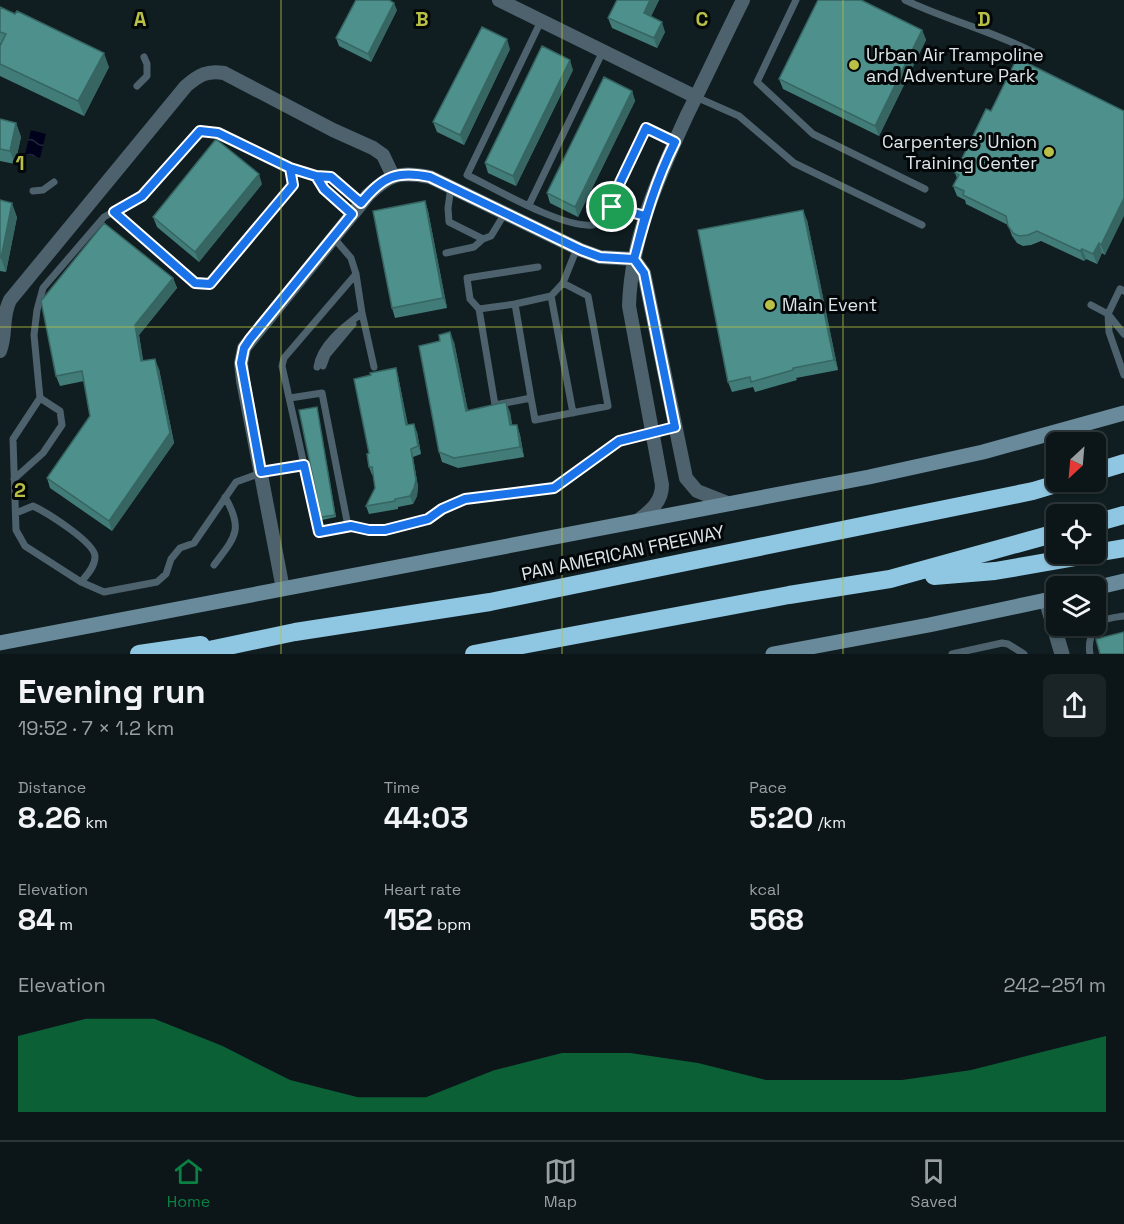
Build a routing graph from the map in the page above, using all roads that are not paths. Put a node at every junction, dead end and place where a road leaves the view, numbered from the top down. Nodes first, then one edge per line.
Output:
1 (499, 0) edge
2 (743, 0) edge
3 (796, 0) edge
4 (905, 0) edge
5 (541, 21) junction
6 (603, 51) junction
7 (1033, 52) dead end
8 (144, 57) dead end
9 (137, 86) dead end
10 (696, 96) junction
11 (675, 142) junction
12 (290, 168) junction
13 (316, 176) junction
14 (393, 176) junction
15 (54, 182) dead end
16 (451, 187) junction
17 (925, 189) dead end
18 (33, 191) dead end
19 (361, 203) junction
20 (529, 205) junction
21 (612, 207) junction
22 (114, 212) junction
23 (506, 213) junction
24 (352, 214) junction
25 (645, 216) junction
26 (922, 225) dead end
27 (333, 237) junction
28 (483, 239) junction
29 (577, 248) junction
30 (446, 252) dead end
31 (634, 259) junction
32 (538, 267) dead end
33 (356, 274) junction
34 (563, 283) junction
35 (1124, 291) edge
36 (551, 296) junction
37 (515, 304) junction
38 (1091, 305) dead end
39 (479, 309) junction
40 (362, 313) junction
41 (1108, 314) junction
42 (1124, 334) edge
43 (0, 351) edge
44 (320, 367) dead end
45 (374, 367) dead end
46 (1124, 375) edge
47 (40, 398) junction
48 (290, 398) junction
49 (531, 398) junction
50 (573, 413) junction
51 (1124, 413) edge
52 (675, 427) junction
53 (652, 432) junction
54 (1124, 463) edge
55 (304, 465) junction
56 (1106, 469) edge
57 (261, 472) junction
58 (14, 479) junction
59 (1046, 486) edge
60 (225, 497) junction
61 (731, 504) junction
62 (16, 513) junction
63 (1124, 515) edge
64 (1106, 520) edge
65 (633, 524) junction
66 (348, 526) junction
67 (1046, 536) edge
68 (1124, 548) edge
69 (1106, 551) edge
70 (1046, 562) edge
71 (214, 565) dead end
72 (890, 579) junction
73 (1124, 580) edge
74 (81, 582) junction
75 (1106, 585) edge
76 (283, 589) junction
77 (1046, 600) edge
78 (1124, 616) edge
79 (295, 632) junction
80 (1058, 636) edge
81 (0, 643) edge
82 (139, 654) edge
83 (190, 654) edge
84 (474, 654) edge
85 (773, 654) edge
86 (952, 654) edge
87 (1024, 654) edge
88 (1062, 654) edge
89 (1090, 654) edge

1 - 5 street
2 - 10 street
3 - 17 lane
4 - 7 lane
5 - 6 street
5 - 20 lane
6 - 10 street
6 - 20 lane
8 - 9 lane
10 - 11 street
10 - 26 lane
11 - 21 lane
11 - 25 street
12 - 13 lane
12 - 22 lane
12 - 22 lane
13 - 19 lane
13 - 24 lane
14 - 16 street
14 - 19 street
14 - 43 street
15 - 18 lane
16 - 23 street
16 - 28 lane
19 - 24 street
20 - 21 lane
21 - 25 lane
22 - 47 lane
23 - 28 lane
23 - 29 street
24 - 27 street
25 - 31 street
27 - 33 lane
27 - 57 street
28 - 30 lane
29 - 31 street
29 - 34 lane
31 - 52 street
31 - 53 street
32 - 39 lane
33 - 40 lane
33 - 48 lane
34 - 36 lane
34 - 50 lane
35 - 41 lane
36 - 37 lane
36 - 50 lane
37 - 39 lane
37 - 49 lane
38 - 41 lane
39 - 49 lane
40 - 44 lane
40 - 45 lane
41 - 42 lane
41 - 46 lane
47 - 58 lane
47 - 58 lane
48 - 55 lane
48 - 66 lane
49 - 50 lane
51 - 61 main road
52 - 53 lane
52 - 61 street
53 - 65 street
53 - 66 lane
54 - 56 highway
55 - 57 lane
55 - 66 lane
57 - 60 lane
57 - 76 street
58 - 62 lane
59 - 79 highway, PAN AMERICAN FREEWAY
60 - 71 lane
60 - 74 lane
61 - 65 main road
62 - 74 lane
62 - 74 lane
63 - 64 highway
65 - 76 main road
67 - 72 highway
68 - 69 highway
70 - 72 highway
72 - 84 highway
73 - 75 main road
76 - 81 main road
77 - 85 main road
78 - 89 lane
79 - 82 highway
79 - 83 highway, PAN AMERICAN FREEWAY
80 - 88 street
86 - 87 lane

